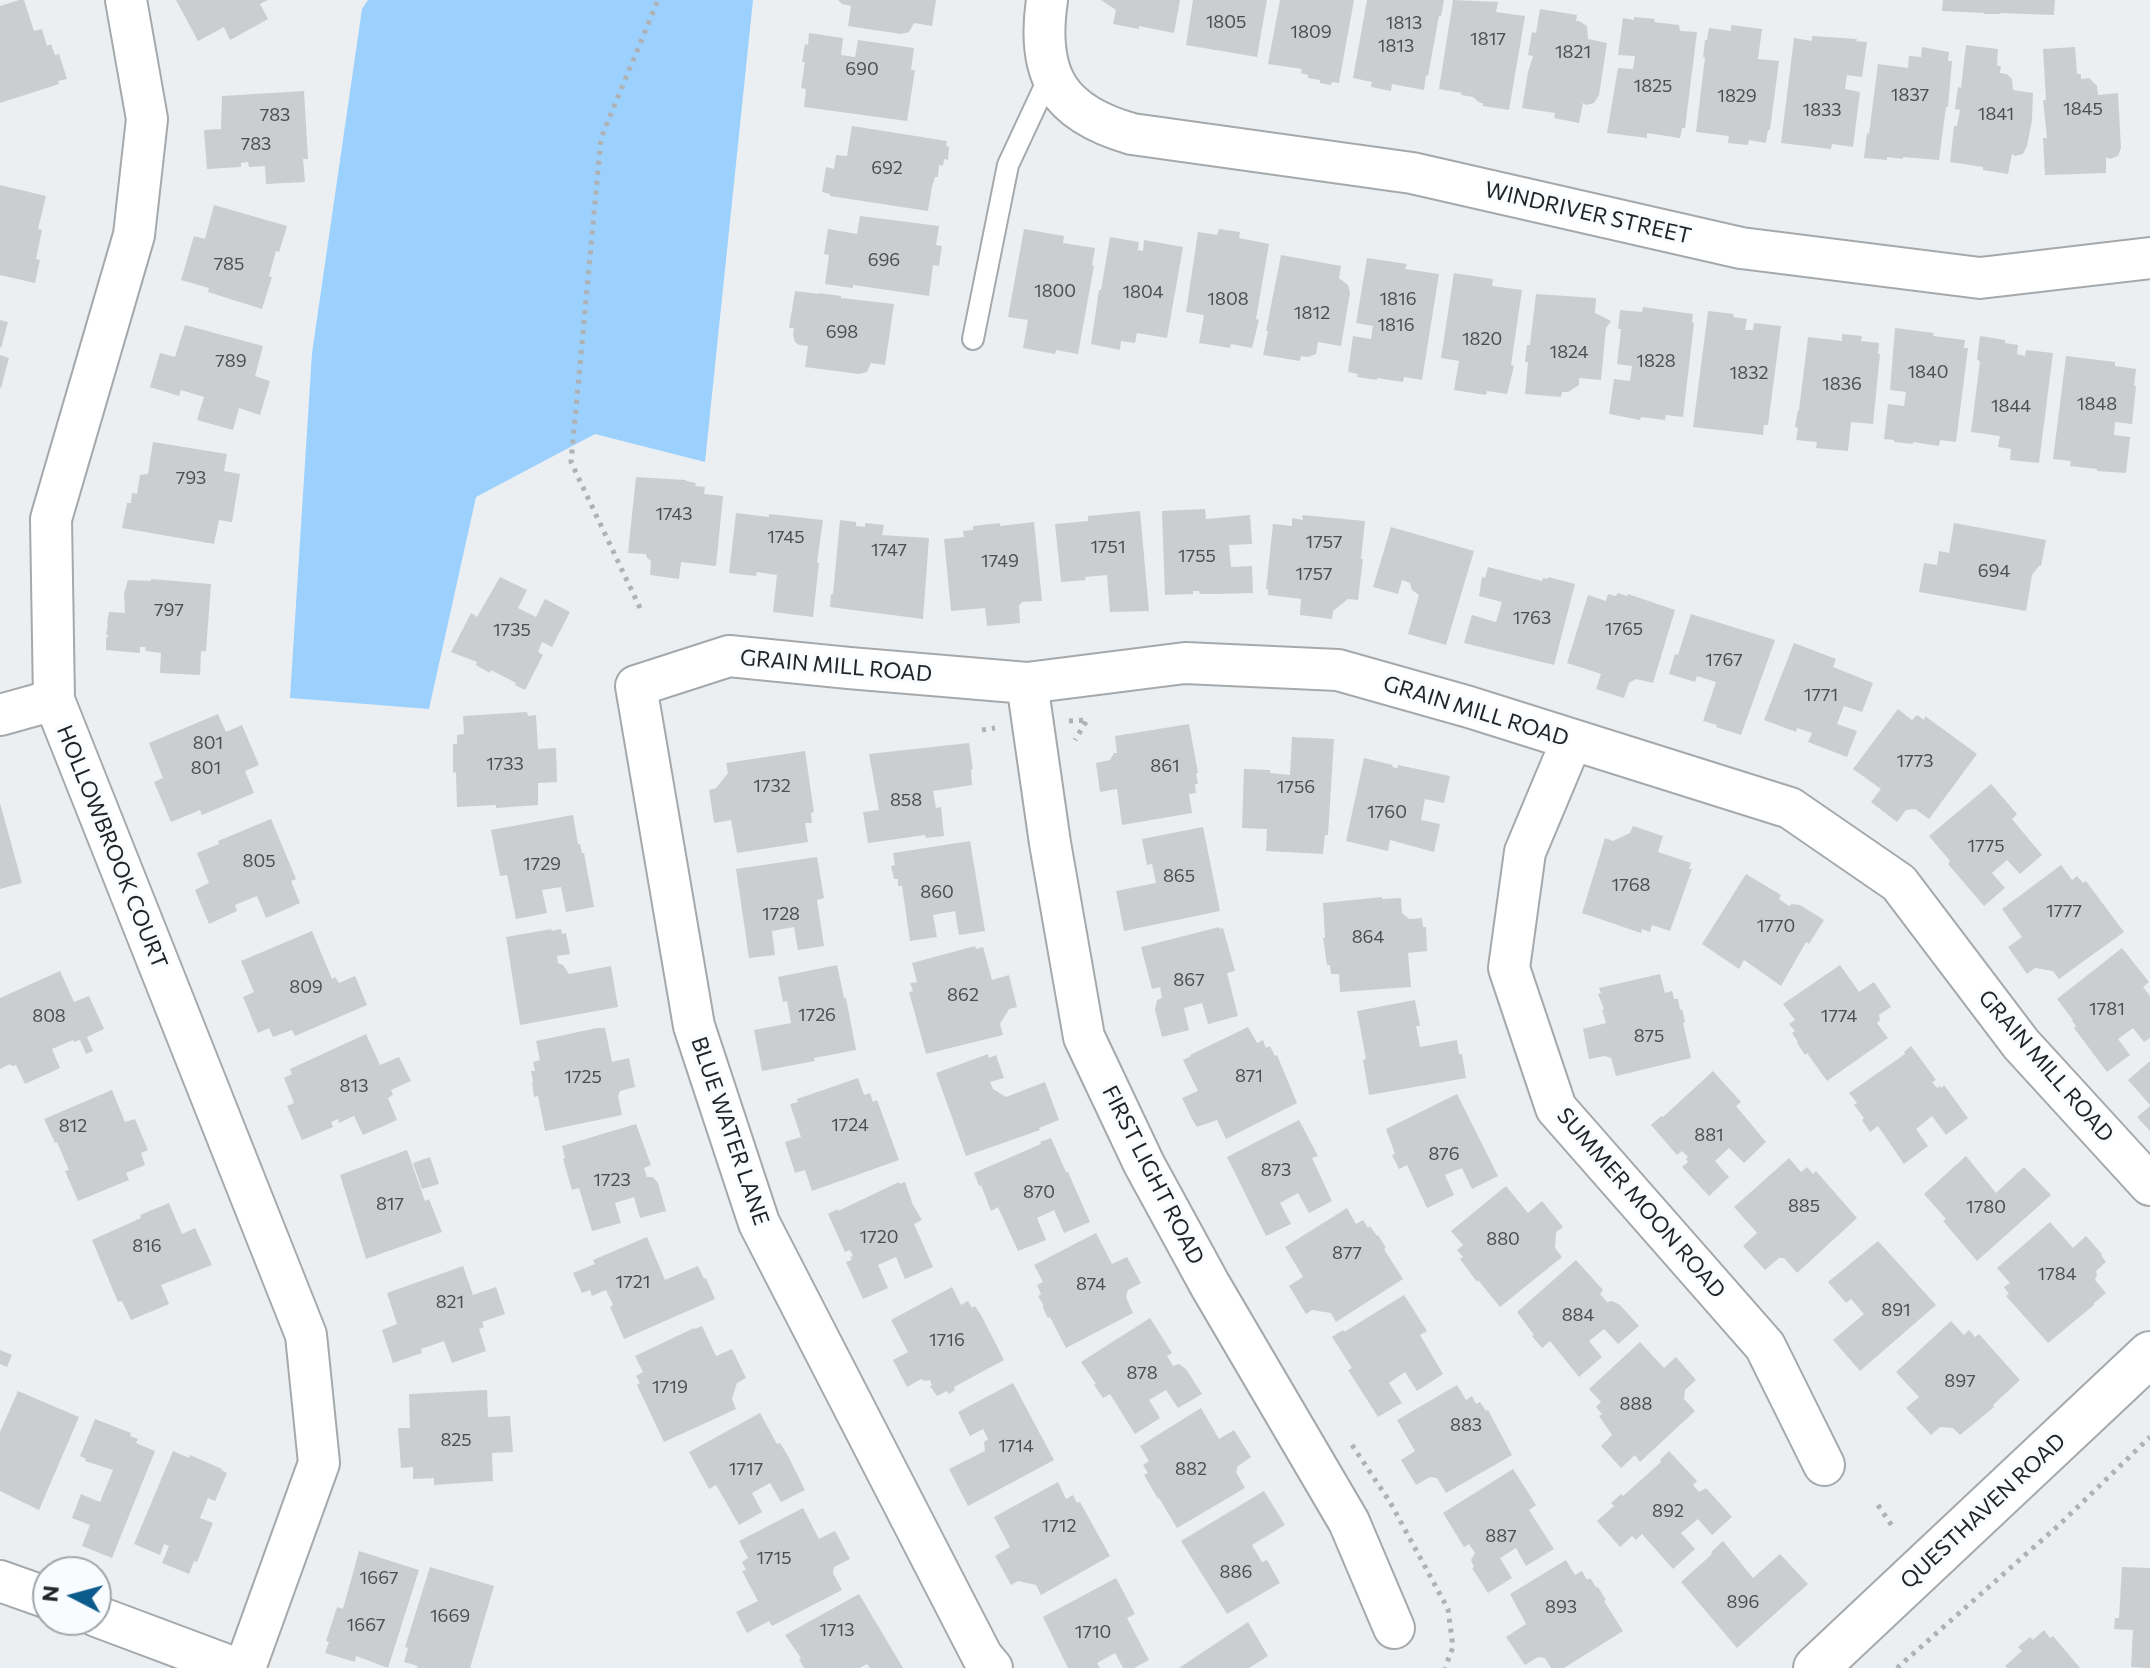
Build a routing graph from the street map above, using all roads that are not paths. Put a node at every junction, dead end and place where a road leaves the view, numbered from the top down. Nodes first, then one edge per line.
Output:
1 (126, 0) edge
2 (1047, 0) edge
3 (1050, 75) junction
4 (2150, 258) edge
5 (973, 339) dead end
6 (1027, 683) junction
7 (636, 686) joint
8 (54, 700) junction
9 (0, 715) edge
10 (1572, 740) junction
11 (2150, 1185) edge
12 (2150, 1354) edge
13 (1824, 1465) dead end
14 (0, 1581) edge
15 (32, 1592) edge
16 (112, 1622) edge
17 (1394, 1628) dead end
18 (235, 1668) edge
19 (245, 1668) edge
20 (992, 1668) edge
21 (1816, 1668) edge

1 - 8 street, HOLLOWBROOK COURT
2 - 3 street
3 - 4 street, WINDRIVER STREET
3 - 5 lane
6 - 7 street, GRAIN MILL ROAD
6 - 10 street, GRAIN MILL ROAD
6 - 17 street, FIRST LIGHT ROAD
7 - 20 street, BLUE WATER LANE
8 - 9 street
8 - 19 street, HOLLOWBROOK COURT
10 - 11 street, GRAIN MILL ROAD
10 - 13 street, SUMMER MOON ROAD
12 - 21 street, QUESTHAVEN ROAD
14 - 15 street
16 - 18 street

